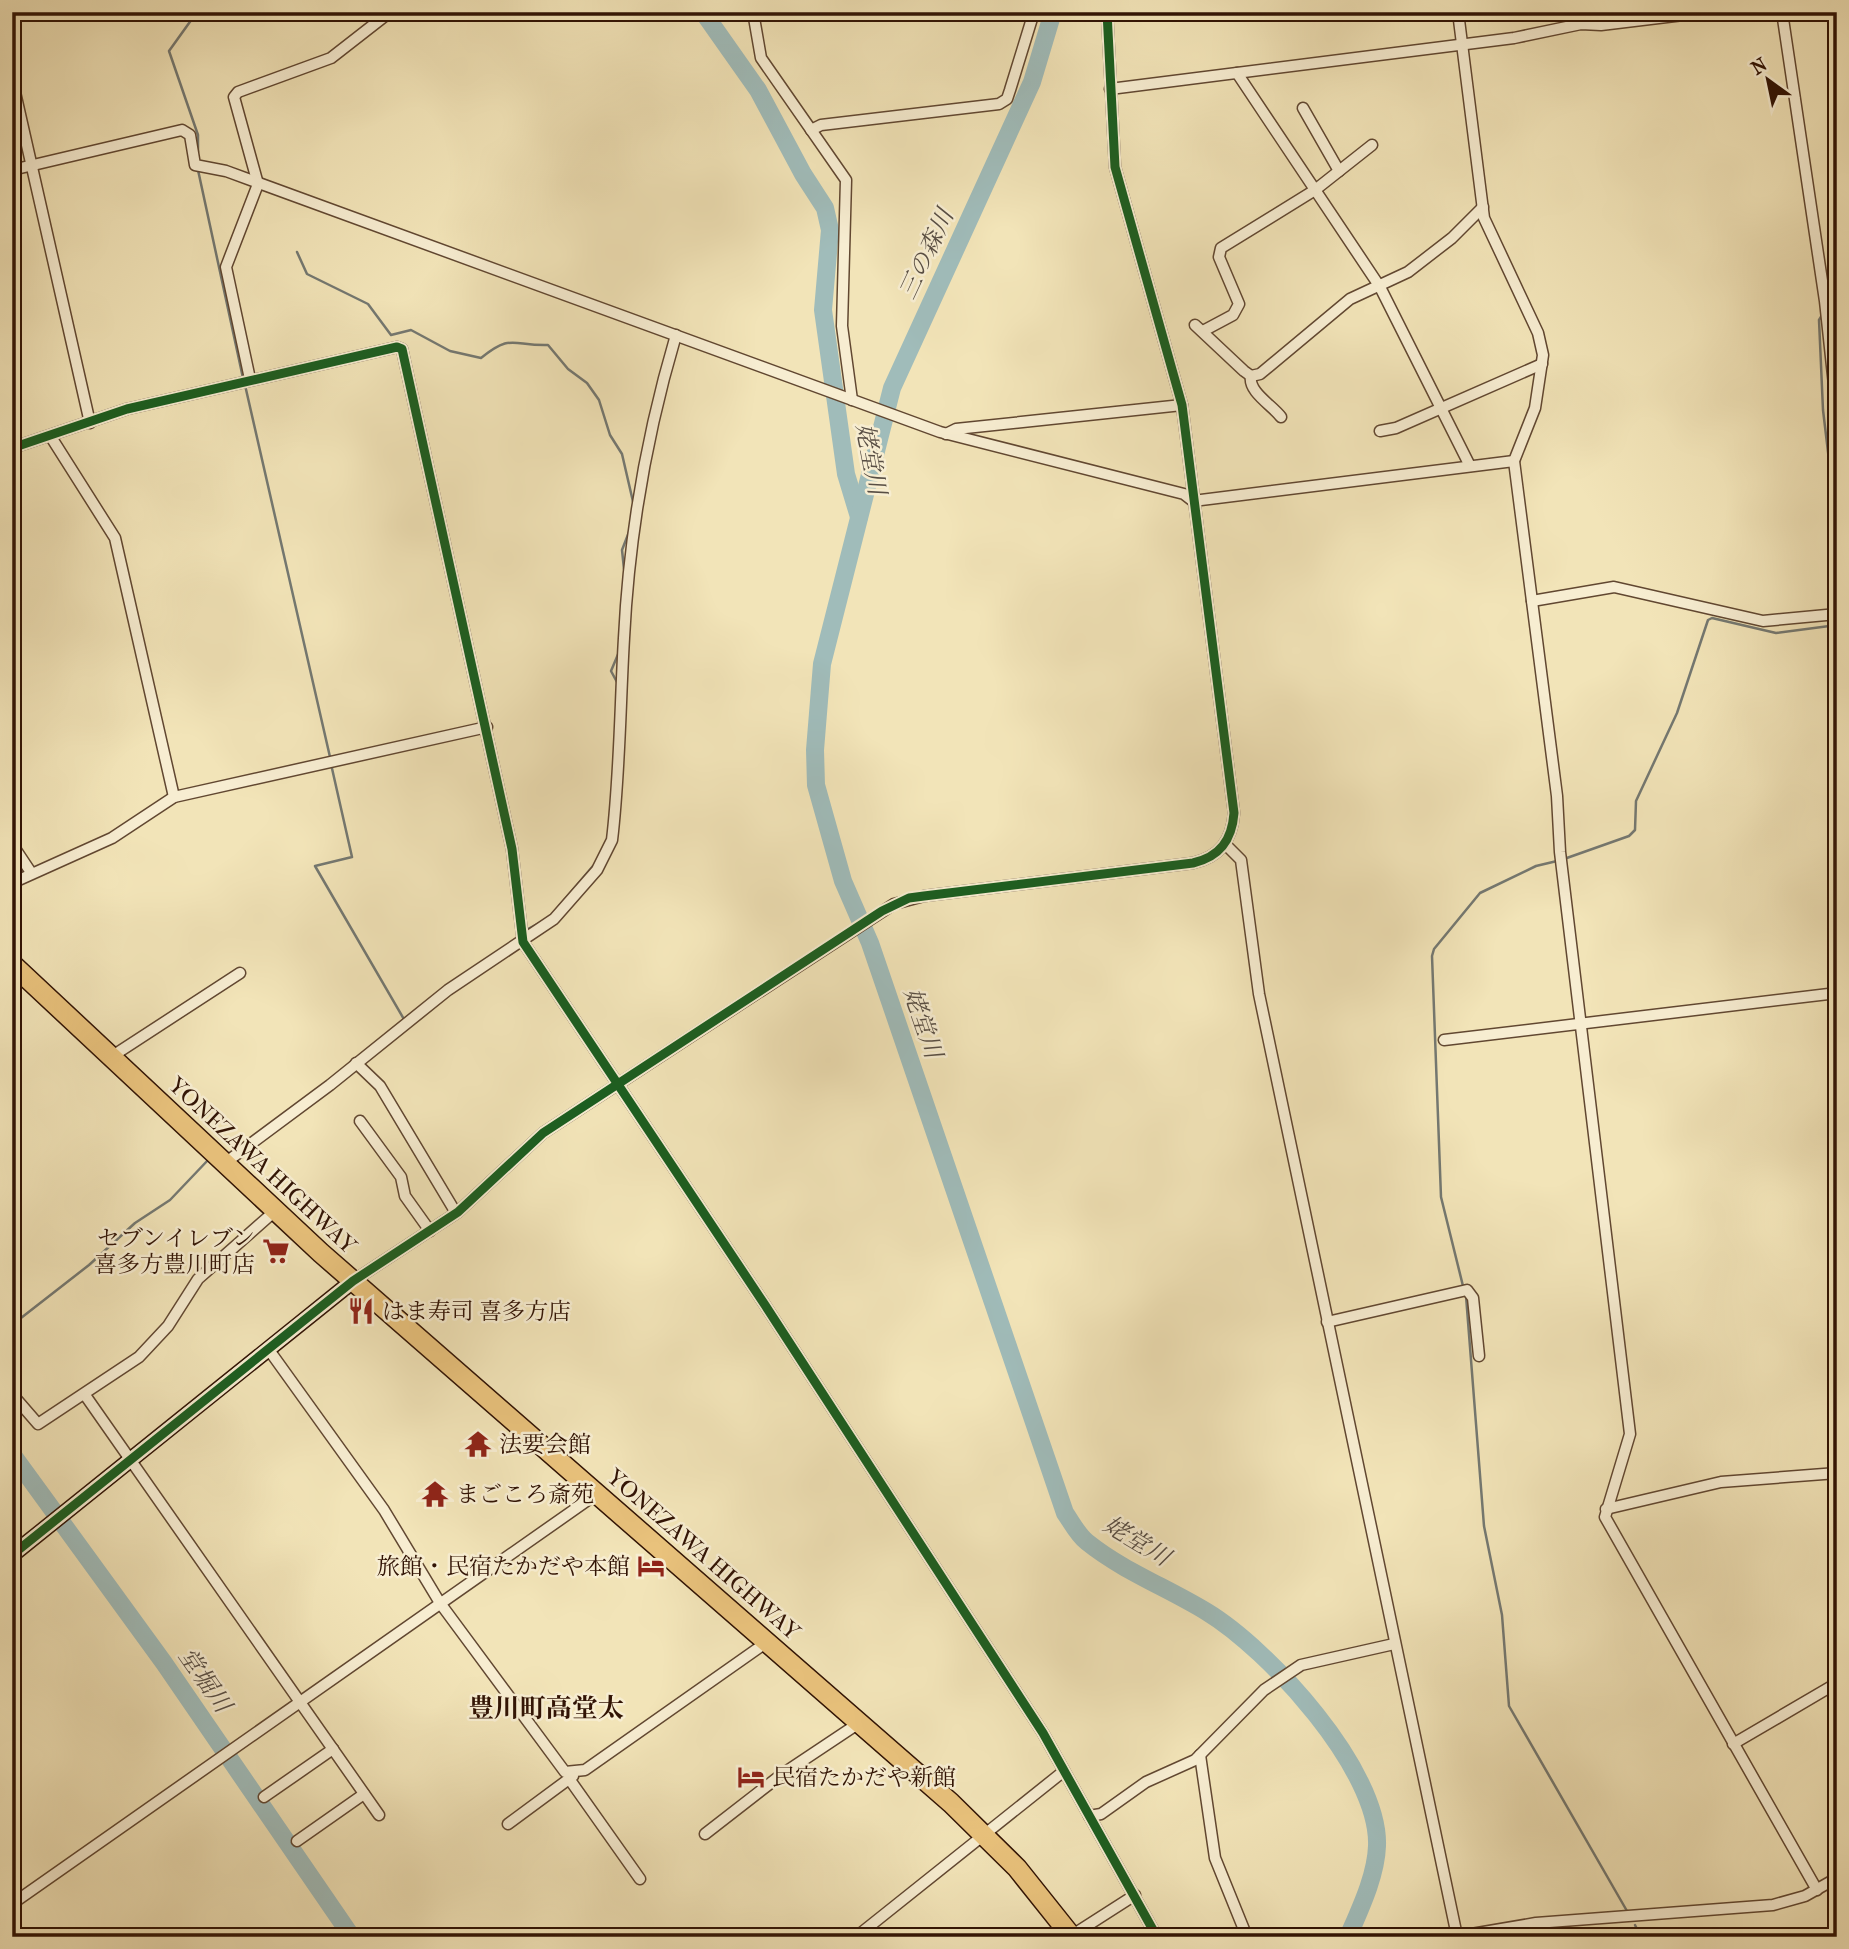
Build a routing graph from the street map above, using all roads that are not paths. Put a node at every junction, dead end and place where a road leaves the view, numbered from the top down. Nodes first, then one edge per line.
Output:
1 (390, 12) edge
2 (753, 12) edge
3 (1034, 12) edge
4 (1107, 12) edge
5 (1458, 12) edge
6 (1709, 12) edge
7 (1782, 12) edge
8 (1462, 44) junction
9 (1237, 74) junction
10 (12, 79) edge
11 (1110, 89) junction
12 (1303, 108) dead end
13 (811, 130) junction
14 (1372, 145) dead end
15 (32, 166) junction
16 (12, 170) edge
17 (1339, 172) junction
18 (258, 184) junction
19 (1315, 190) junction
20 (1483, 207) junction
21 (1380, 287) junction
22 (676, 335) junction
23 (1542, 364) junction
24 (1251, 376) junction
25 (250, 379) junction
26 (850, 399) junction
27 (1182, 405) junction
28 (1443, 407) junction
29 (1837, 413) edge
30 (1281, 417) dead end
31 (90, 423) junction
32 (1380, 431) dead end
33 (946, 434) junction
34 (51, 437) junction
35 (12, 449) edge
36 (1514, 461) junction
37 (1471, 466) junction
38 (1193, 501) junction
39 (1532, 601) junction
40 (1837, 614) edge
41 (487, 727) junction
42 (174, 797) junction
43 (12, 844) edge
44 (1225, 844) junction
45 (30, 871) dead end
46 (12, 883) edge
47 (523, 942) junction
48 (12, 964) edge
49 (240, 973) dead end
50 (1837, 993) edge
51 (1581, 1025) junction
52 (1444, 1040) dead end
53 (111, 1057) junction
54 (356, 1063) junction
55 (619, 1086) junction
56 (360, 1121) dead end
57 (225, 1163) junction
58 (275, 1211) junction
59 (456, 1213) junction
60 (430, 1231) junction
61 (354, 1281) junction
62 (1327, 1322) junction
63 (269, 1350) junction
64 (1479, 1356) dead end
65 (12, 1394) edge
66 (85, 1395) junction
67 (132, 1461) junction
68 (1837, 1473) edge
69 (598, 1493) junction
70 (1606, 1509) junction
71 (12, 1555) edge
72 (440, 1603) junction
73 (767, 1642) junction
74 (1394, 1644) junction
75 (1837, 1683) edge
76 (300, 1703) junction
77 (859, 1723) junction
78 (1732, 1744) junction
79 (333, 1749) junction
80 (1200, 1755) junction
81 (1064, 1771) junction
82 (572, 1776) junction
83 (364, 1794) junction
84 (264, 1797) dead end
85 (379, 1815) dead end
86 (1089, 1816) junction
87 (508, 1824) dead end
88 (705, 1834) dead end
89 (984, 1834) junction
90 (297, 1841) dead end
91 (1837, 1878) edge
92 (640, 1879) dead end
93 (1817, 1890) junction
94 (1135, 1895) junction
95 (12, 1903) edge
96 (1519, 1931) edge
97 (1072, 1936) edge
98 (1455, 1936) edge
99 (856, 1937) edge
100 (1157, 1937) edge
101 (1248, 1937) edge

1 - 18 street
2 - 13 street
3 - 13 street
4 - 11 street
5 - 8 street
6 - 8 street
7 - 29 street
8 - 9 street
8 - 20 street
9 - 11 street
9 - 19 street
10 - 15 street
11 - 27 street
12 - 17 street
13 - 26 street
14 - 17 street
15 - 16 street
15 - 18 street
15 - 31 street
17 - 19 street
18 - 22 street
18 - 25 street
19 - 21 street
19 - 24 street
20 - 21 street
20 - 23 street
21 - 24 street
21 - 28 street
22 - 26 street
22 - 47 street
23 - 28 street
23 - 36 street
24 - 30 street
25 - 31 street
25 - 41 street
26 - 33 street
27 - 33 street
27 - 38 street
28 - 32 street
28 - 37 street
31 - 34 street
33 - 38 street
34 - 35 street
34 - 42 street
36 - 37 street
36 - 39 street
37 - 38 street
38 - 44 street
39 - 40 street
39 - 51 street
41 - 42 street
41 - 47 street
42 - 46 street
43 - 45 street
44 - 55 street
44 - 62 street
47 - 54 street
47 - 55 street
48 - 53 highway, YONEZAWA HIGHWAY
49 - 53 street
50 - 51 street
51 - 52 street
51 - 70 street
53 - 57 highway, YONEZAWA HIGHWAY
54 - 57 street
54 - 59 street
55 - 59 street
55 - 81 street
56 - 60 street
57 - 58 highway, YONEZAWA HIGHWAY
58 - 61 highway, YONEZAWA HIGHWAY
58 - 66 street
59 - 60 street
60 - 61 street
61 - 63 street
61 - 69 highway, YONEZAWA HIGHWAY
62 - 64 street
62 - 74 street
63 - 67 street
63 - 72 street
65 - 66 street
66 - 67 street
67 - 71 street
67 - 76 street
68 - 70 street
69 - 72 street
69 - 73 highway, YONEZAWA HIGHWAY
70 - 78 street
72 - 76 street
72 - 82 street
73 - 77 highway, YONEZAWA HIGHWAY
73 - 82 street
74 - 80 street
74 - 98 street
75 - 78 street
76 - 79 street
76 - 95 street
77 - 88 street
77 - 89 highway, YONEZAWA HIGHWAY
78 - 93 street
79 - 83 street
79 - 84 street
80 - 86 street
80 - 101 street
81 - 86 street
81 - 89 street
82 - 87 street
82 - 92 street
83 - 85 street
83 - 90 street
86 - 94 street
89 - 97 highway, YONEZAWA HIGHWAY
89 - 99 street
91 - 93 street
93 - 96 street
94 - 97 street
94 - 100 street
96 - 98 street

